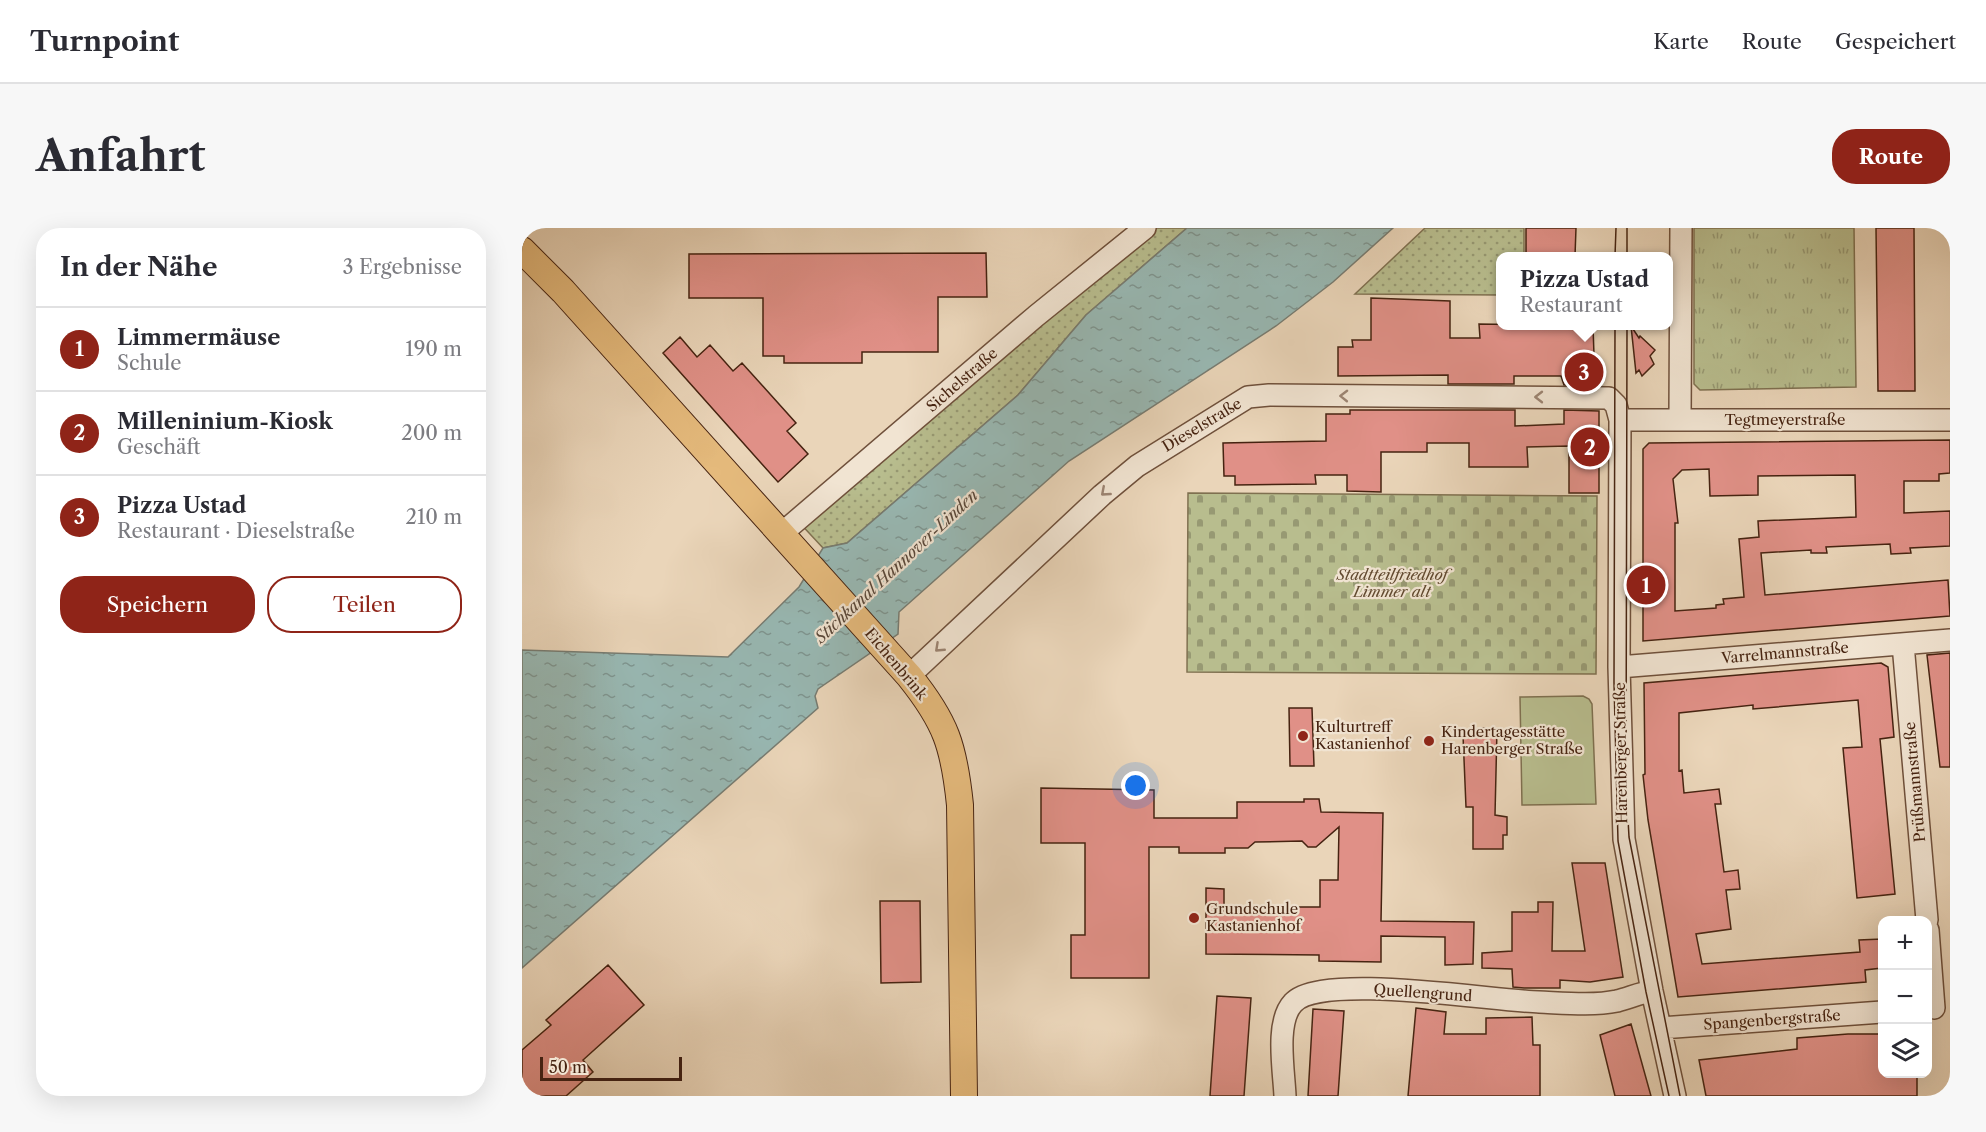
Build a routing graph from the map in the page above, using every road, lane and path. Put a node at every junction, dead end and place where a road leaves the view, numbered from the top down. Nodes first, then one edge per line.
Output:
1 (1145, 228) edge
2 (1681, 228) edge
3 (522, 250) edge
4 (1618, 412) junction
5 (1680, 419) junction
6 (1950, 420) edge
7 (781, 534) junction
8 (1950, 640) edge
9 (1903, 644) junction
10 (1619, 667) junction
11 (909, 676) junction
12 (1927, 916) edge
13 (1932, 965) edge
14 (1652, 991) junction
15 (1937, 1008) edge
16 (1878, 1012) edge
17 (1661, 1028) junction
18 (964, 1096) edge
19 (1285, 1096) edge
20 (1675, 1096) edge

1 - 7 street, Sichelstraße
2 - 5 street
3 - 7 main road, Eichenbrink
4 - 5 street, Tegtmeyerstraße
4 - 10 street, Harenberger Straße
4 -> 11 street, Dieselstraße
5 - 6 street, Tegtmeyerstraße
7 - 11 main road, Eichenbrink
8 - 9 street, Varrelmannstraße
9 - 10 street, Varrelmannstraße
9 - 12 street, Prüßmannstraße
10 - 14 street, Harenberger Straße
11 - 18 main road, Eichenbrink
13 - 15 street
14 - 17 street, Harenberger Straße
14 - 19 street, Quellengrund
16 - 17 street, Spangenbergstraße
17 - 20 street, Harenberger Straße

